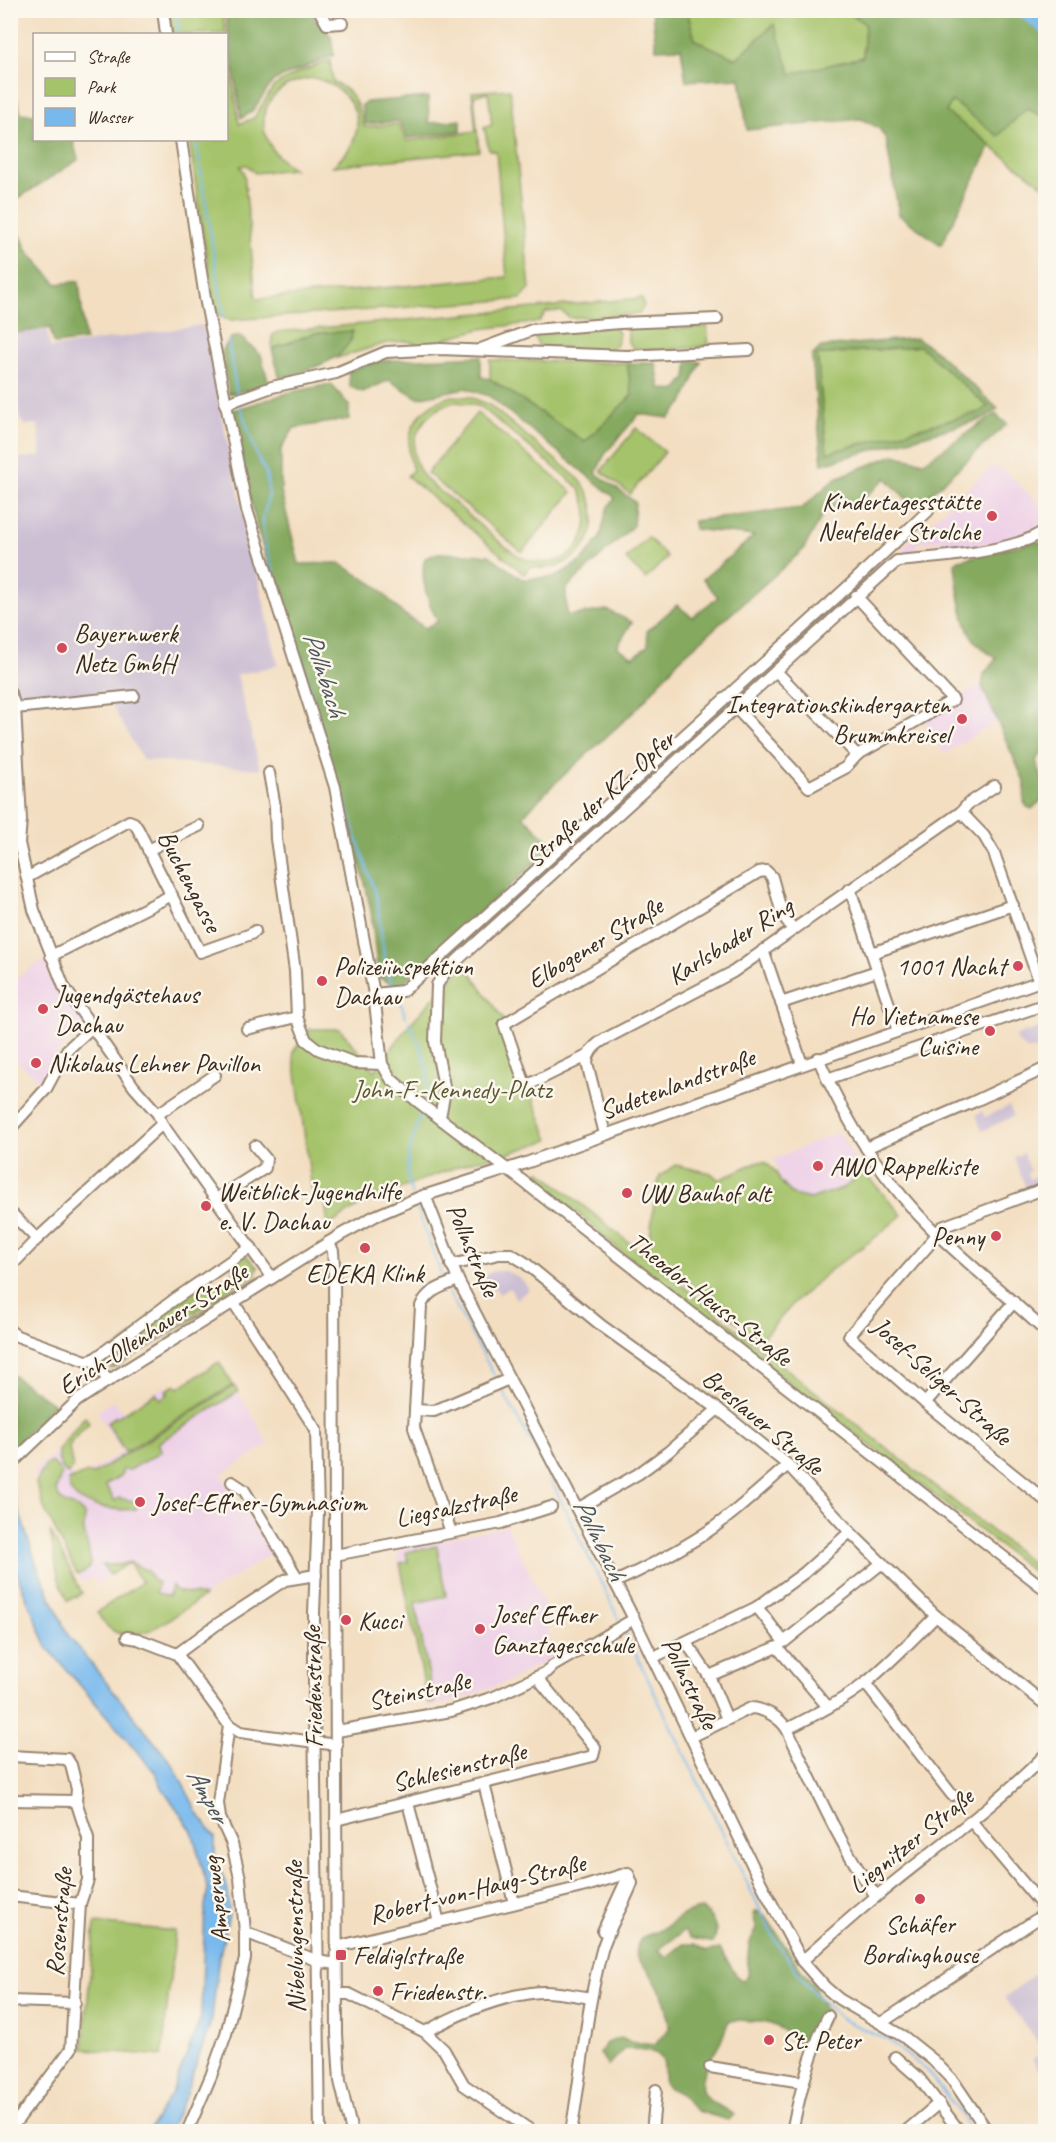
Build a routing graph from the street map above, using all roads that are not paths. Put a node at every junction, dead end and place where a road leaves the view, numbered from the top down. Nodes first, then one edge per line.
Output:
1 (163, 10) edge
2 (319, 10) edge
3 (342, 22) dead end
4 (166, 33) edge
5 (181, 141) edge
6 (717, 319) dead end
7 (749, 350) dead end
8 (477, 351) junction
9 (234, 401) junction
10 (928, 512) dead end
11 (1046, 529) edge
12 (856, 597) junction
13 (776, 671) junction
14 (10, 693) edge
15 (134, 696) dead end
16 (735, 707) junction
17 (15, 708) junction
18 (857, 755) junction
19 (269, 773) dead end
20 (995, 786) dead end
21 (961, 812) junction
22 (199, 825) dead end
23 (15, 846) edge
24 (148, 850) junction
25 (28, 877) junction
26 (850, 889) junction
27 (172, 896) junction
28 (1013, 905) junction
29 (793, 929) junction
30 (255, 931) dead end
31 (763, 950) junction
32 (872, 953) junction
33 (51, 956) junction
34 (877, 971) junction
35 (1042, 980) edge
36 (374, 994) junction
37 (781, 1003) junction
38 (1046, 1004) edge
39 (297, 1017) junction
40 (92, 1027) junction
41 (247, 1029) dead end
42 (898, 1031) junction
43 (587, 1056) junction
44 (818, 1058) junction
45 (382, 1064) junction
46 (802, 1064) junction
47 (1046, 1068) edge
48 (215, 1075) dead end
49 (827, 1079) junction
50 (440, 1117) junction
51 (160, 1119) junction
52 (10, 1129) edge
53 (605, 1134) junction
54 (255, 1146) dead end
55 (866, 1148) junction
56 (507, 1169) junction
57 (1046, 1188) edge
58 (423, 1196) junction
59 (216, 1199) junction
60 (10, 1212) edge
61 (936, 1233) junction
62 (37, 1239) junction
63 (329, 1242) junction
64 (251, 1247) junction
65 (451, 1265) junction
66 (10, 1267) edge
67 (272, 1278) junction
68 (449, 1284) junction
69 (1014, 1302) junction
70 (234, 1303) junction
71 (10, 1331) edge
72 (1046, 1332) edge
73 (93, 1360) junction
74 (108, 1380) junction
75 (502, 1382) junction
76 (926, 1403) junction
77 (718, 1409) junction
78 (415, 1410) junction
79 (11, 1465) edge
80 (788, 1465) junction
81 (232, 1482) dead end
82 (1046, 1501) edge
83 (551, 1507) dead end
84 (577, 1509) junction
85 (451, 1532) junction
86 (850, 1532) junction
87 (335, 1555) junction
88 (882, 1563) junction
89 (315, 1575) junction
90 (297, 1577) junction
91 (615, 1582) junction
92 (1046, 1590) edge
93 (757, 1607) junction
94 (936, 1616) junction
95 (627, 1623) junction
96 (127, 1637) dead end
97 (686, 1642) junction
98 (781, 1644) junction
99 (177, 1654) junction
100 (654, 1657) junction
101 (709, 1676) junction
102 (537, 1677) junction
103 (865, 1683) junction
104 (1046, 1705) edge
105 (828, 1707) junction
106 (727, 1719) junction
107 (229, 1725) junction
108 (787, 1729) junction
109 (337, 1731) junction
110 (691, 1737) junction
111 (314, 1741) junction
112 (337, 1745) junction
113 (1046, 1754) edge
114 (10, 1756) edge
115 (484, 1784) junction
116 (952, 1795) dead end
117 (10, 1800) edge
118 (76, 1802) junction
119 (408, 1803) junction
120 (336, 1820) junction
121 (972, 1822) junction
122 (10, 1896) edge
123 (876, 1896) junction
124 (514, 1903) junction
125 (80, 1904) junction
126 (1046, 1911) edge
127 (439, 1922) junction
128 (245, 1932) junction
129 (336, 1947) junction
130 (318, 1961) junction
131 (802, 1961) junction
132 (336, 1964) junction
133 (337, 1994) junction
134 (591, 1998) junction
135 (10, 2001) edge
136 (75, 2003) junction
137 (828, 2016) dead end
138 (881, 2024) junction
139 (425, 2032) junction
140 (896, 2057) dead end
141 (710, 2067) dead end
142 (802, 2082) junction
143 (656, 2090) dead end
144 (939, 2103) junction
145 (10, 2130) edge
146 (187, 2132) edge
147 (320, 2132) edge
148 (352, 2132) edge
149 (533, 2132) edge
150 (571, 2132) edge
151 (652, 2132) edge
152 (792, 2132) edge
153 (905, 2132) edge
154 (960, 2132) edge
155 (988, 2132) edge

1 - 4 street
2 - 3 street
5 - 9 street
6 - 8 street
7 - 8 street
8 - 9 street
9 - 36 street
10 - 36 street
11 - 12 street, Straße der KZ.-Opfer
12 - 13 street, Straße der KZ.-Opfer
12 - 18 street
13 - 16 street, Straße der KZ.-Opfer
13 - 18 street
14 - 17 street
15 - 17 street
16 - 18 street
16 - 50 street, Straße der KZ.-Opfer
17 - 23 street
19 - 39 street
20 - 21 street, Karlsbader Ring
21 - 26 street, Karlsbader Ring
21 - 28 street
22 - 24 street
23 - 25 street
24 - 25 street, Buchengasse
24 - 27 street, Buchengasse
25 - 33 street
26 - 29 street, Karlsbader Ring
26 - 32 street
27 - 30 street, Buchengasse
27 - 33 street
28 - 32 street
28 - 35 street
29 - 31 street, Karlsbader Ring
29 - 43 street, Elbogener Straße
31 - 37 street
31 - 43 street, Karlsbader Ring
32 - 34 street
33 - 40 street
34 - 37 street
34 - 42 street
35 - 42 street, Sudetenlandstraße
36 - 45 street
37 - 46 street
38 - 49 street
39 - 41 street
39 - 45 street
40 - 51 street
40 - 52 street
42 - 44 street, Sudetenlandstraße
43 - 53 street
44 - 46 street, Sudetenlandstraße
44 - 49 street
45 - 50 street, Theodor-Heuss-Straße
46 - 53 street, Sudetenlandstraße
47 - 55 street
48 - 51 street
49 - 55 street
50 - 56 street, Theodor-Heuss-Straße
51 - 59 street
51 - 62 street
53 - 56 street, Sudetenlandstraße
54 - 59 street
55 - 61 street
56 - 58 street, Sudetenlandstraße
56 - 92 street, Theodor-Heuss-Straße
57 - 61 street
58 - 63 street, Sudetenlandstraße
58 - 65 street, Pollnstraße
59 - 64 street
60 - 62 street
61 - 69 street
61 - 76 street, Josef-Seliger-Straße
62 - 66 street
63 - 67 street, Erich-Ollenhauer-Straße
63 - 87 street, Friedenstraße
64 - 67 street
64 - 73 street, Erich-Ollenhauer-Straße
65 - 68 street, Pollnstraße
65 - 77 street, Breslauer Straße
67 - 70 street, Erich-Ollenhauer-Straße
68 - 75 street, Pollnstraße
68 - 78 street
69 - 72 street
69 - 76 street
70 - 74 street, Erich-Ollenhauer-Straße
70 - 89 street, Nibelungenstraße
71 - 73 street
73 - 74 street
74 - 79 street, Erich-Ollenhauer-Straße
75 - 78 street
75 - 84 street, Pollnstraße
76 - 82 street, Josef-Seliger-Straße
77 - 80 street, Breslauer Straße
77 - 84 street
78 - 85 street
80 - 86 street, Breslauer Straße
80 - 91 street
81 - 90 street
83 - 85 street, Liegsalzstraße
84 - 91 street, Pollnstraße
85 - 87 street, Liegsalzstraße
86 - 88 street, Breslauer Straße
86 - 93 street
87 - 109 street, Friedenstraße
88 - 94 street, Breslauer Straße
88 - 98 street
89 - 90 street
89 - 111 street, Nibelungenstraße
90 - 99 street
91 - 95 street, Pollnstraße
93 - 97 street
93 - 98 street
94 - 103 street
94 - 104 street, Breslauer Straße
95 - 100 street, Pollnstraße
95 - 102 street, Steinstraße
96 - 99 street
97 - 100 street
97 - 101 street
98 - 101 street
98 - 105 street
99 - 107 street
100 - 110 street, Pollnstraße
101 - 106 street
102 - 109 street, Steinstraße
102 - 115 street, Schlesienstraße
103 - 105 street
103 - 116 street
105 - 108 street
106 - 108 street
106 - 110 street
107 - 111 street
107 - 128 street, Amperweg
108 - 123 street
109 - 112 street, Friedenstraße
110 - 131 street, Pollnstraße
111 - 112 street
111 - 130 street, Nibelungenstraße
112 - 120 street, Friedenstraße
113 - 121 street, Liegnitzer Straße
114 - 118 street, Rosenstraße
115 - 119 street, Schlesienstraße
115 - 124 street
117 - 118 street
118 - 125 street, Rosenstraße
119 - 120 street, Schlesienstraße
119 - 127 street
120 - 129 street, Friedenstraße
121 - 123 street, Liegnitzer Straße
121 - 126 street
122 - 125 street
123 - 131 street, Liegnitzer Straße
124 - 127 street, Robert-von-Haug-Straße
124 - 134 street, Robert-von-Haug-Straße
125 - 136 street, Rosenstraße
126 - 138 street
127 - 129 street, Robert-von-Haug-Straße
128 - 130 street
128 - 146 street, Amperweg
129 - 132 street, Friedenstraße
130 - 132 street
130 - 147 street, Nibelungenstraße
131 - 138 street, Pollnstraße
132 - 133 street, Friedenstraße
133 - 139 street
133 - 148 street, Friedenstraße
134 - 139 street
134 - 150 street
135 - 136 street
136 - 145 street, Rosenstraße
137 - 142 street
138 - 155 street, Pollnstraße
139 - 149 street
140 - 144 street
141 - 142 street
142 - 152 street
143 - 151 street
144 - 153 street
144 - 154 street

